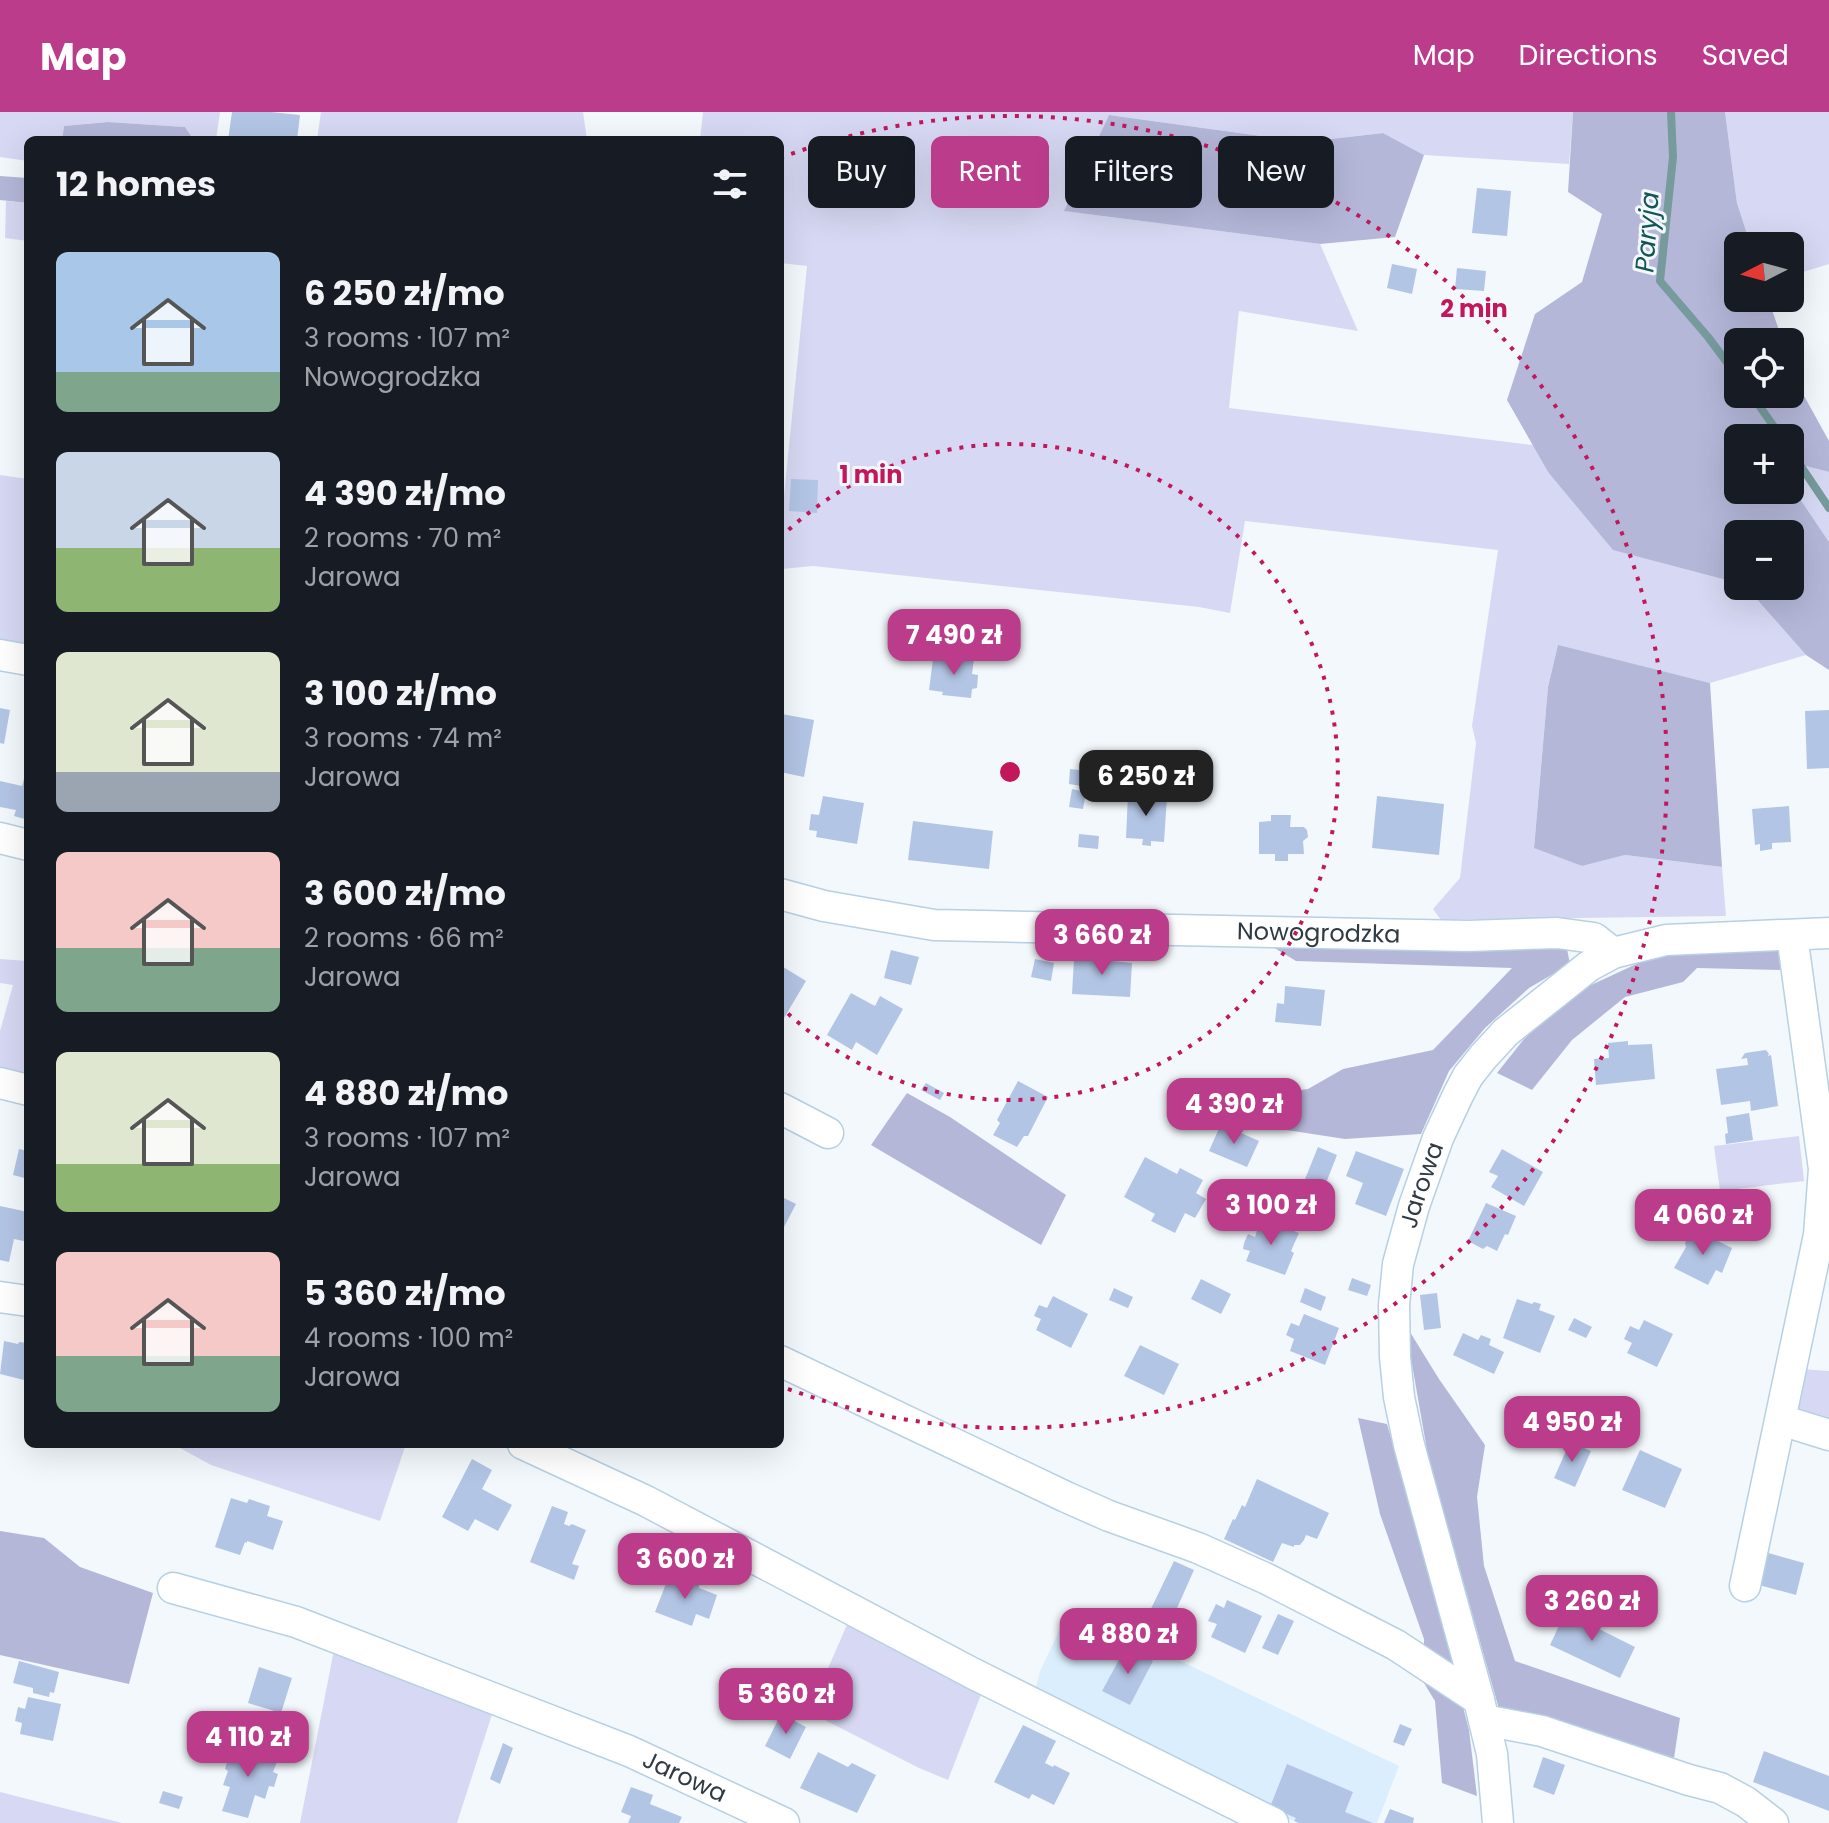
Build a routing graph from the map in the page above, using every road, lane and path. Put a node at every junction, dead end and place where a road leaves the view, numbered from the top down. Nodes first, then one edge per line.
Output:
1 (0, 655) edge
2 (24, 659) edge
3 (0, 838) edge
4 (24, 844) edge
5 (784, 895) edge
6 (1829, 933) edge
7 (1792, 935) junction
8 (1613, 953) junction
9 (0, 1083) edge
10 (24, 1089) edge
11 (784, 1110) edge
12 (828, 1133) dead end
13 (0, 1297) edge
14 (24, 1300) edge
15 (784, 1363) edge
16 (1781, 1420) junction
17 (1829, 1435) edge
18 (532, 1448) edge
19 (1745, 1586) dead end
20 (173, 1588) dead end
21 (1482, 1710) junction
22 (784, 1823) edge
23 (1273, 1823) edge
24 (1498, 1823) edge
25 (1773, 1823) edge

1 - 2 street
3 - 4 street
5 - 8 street, Nowogrodzka
6 - 7 street, Jarowa
7 - 8 street, Jarowa
7 - 16 street
8 - 21 street, Jarowa
9 - 10 street
11 - 12 street
13 - 14 street
15 - 21 street
16 - 17 street
16 - 19 street
18 - 23 street
20 - 22 street, Jarowa
21 - 24 street, Jarowa
21 - 25 street

